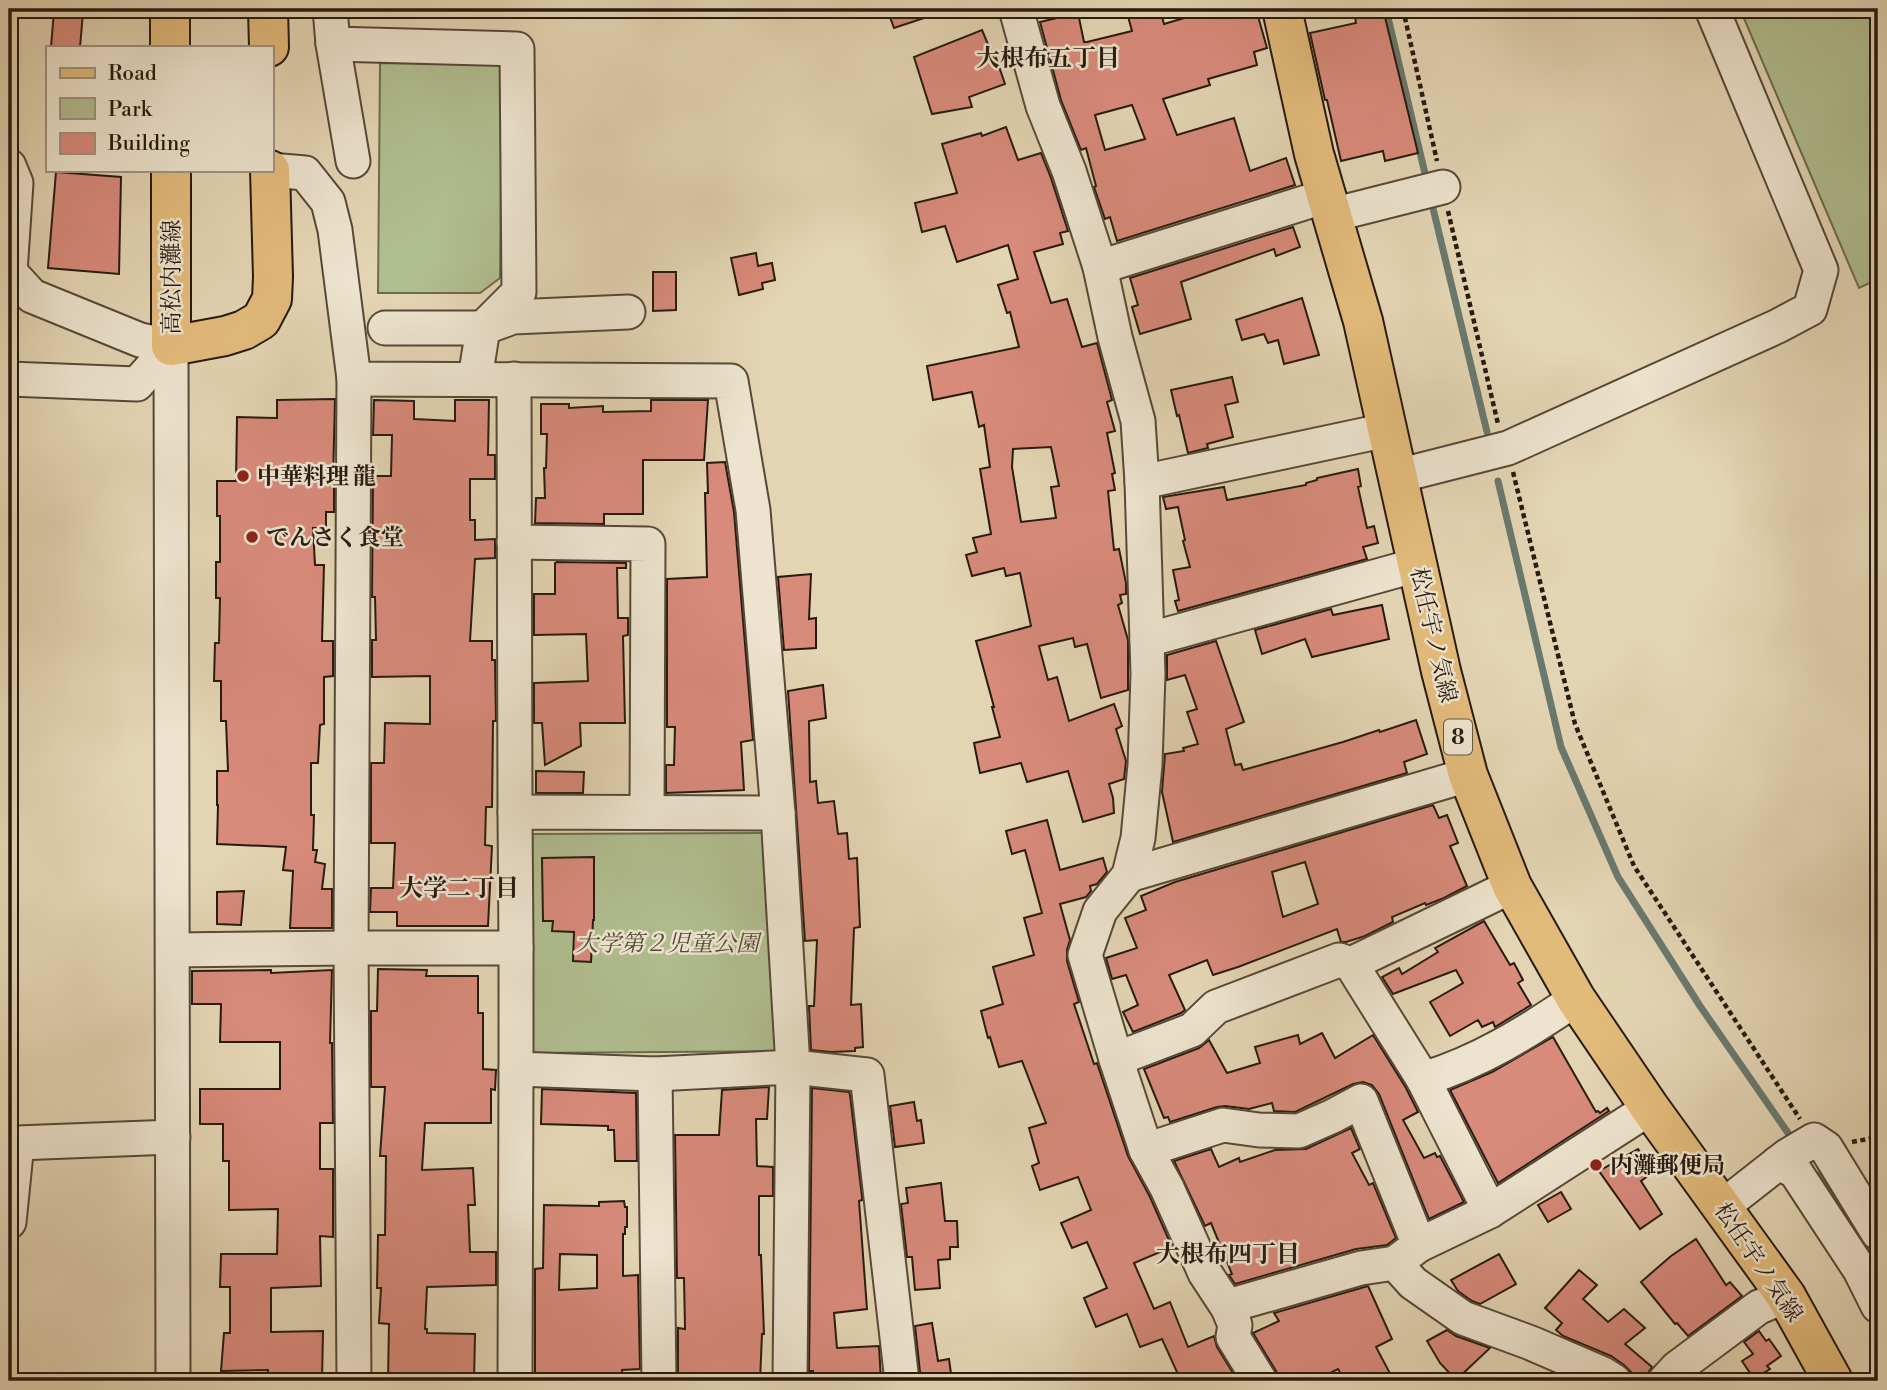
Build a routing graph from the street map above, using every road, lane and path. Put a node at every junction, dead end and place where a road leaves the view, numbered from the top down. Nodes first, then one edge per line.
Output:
1 (170, 9) edge
2 (268, 9) edge
3 (330, 9) edge
4 (1016, 9) edge
5 (1282, 9) edge
6 (1403, 9) edge
7 (1712, 9) edge
8 (332, 44) junction
9 (170, 46) edge
10 (269, 46) edge
11 (352, 161) dead end
12 (9, 166) edge
13 (273, 170) edge
14 (171, 172) edge
15 (271, 172) edge
16 (1433, 189) junction
17 (1329, 205) junction
18 (1100, 267) junction
19 (628, 312) dead end
20 (385, 328) dead end
21 (484, 328) junction
22 (171, 346) junction
23 (9, 379) edge
24 (354, 379) junction
25 (475, 379) junction
26 (514, 379) junction
27 (1387, 430) junction
28 (1508, 448) junction
29 (1398, 476) junction
30 (1142, 482) junction
31 (514, 542) junction
32 (1417, 565) junction
33 (1147, 640) junction
34 (1468, 775) junction
35 (515, 812) junction
36 (648, 813) junction
37 (778, 813) junction
38 (1129, 875) junction
39 (1512, 886) junction
40 (351, 948) junction
41 (516, 948) junction
42 (173, 950) junction
43 (1351, 964) junction
44 (1576, 999) junction
45 (1116, 1059) junction
46 (793, 1067) junction
47 (516, 1069) junction
48 (655, 1073) junction
49 (1423, 1079) junction
50 (1650, 1108) junction
51 (173, 1137) junction
52 (1146, 1150) junction
53 (1797, 1151) junction
54 (1722, 1207) junction
55 (1490, 1211) junction
56 (9, 1222) edge
57 (1878, 1233) edge
58 (1407, 1254) junction
59 (1786, 1296) junction
60 (1878, 1306) edge
61 (1228, 1308) junction
62 (173, 1381) edge
63 (354, 1381) edge
64 (515, 1381) edge
65 (659, 1381) edge
66 (790, 1381) edge
67 (902, 1381) edge
68 (1260, 1381) edge
69 (1614, 1381) edge
70 (1665, 1381) edge
71 (1833, 1381) edge

1 - 9 main road
2 - 10 main road
3 - 8 street
4 - 18 street
5 - 17 main road, 松任宇ノ気線 / 8
6 - 16 path
7 - 28 street
8 - 11 street
8 - 21 street
12 - 22 street
13 - 24 street
14 - 22 main road, 高松内灘線
15 - 22 main road, 高松内灘線
16 - 17 street
16 - 28 path
17 - 18 street
17 - 27 main road, 松任宇ノ気線 / 8
18 - 30 street
19 - 21 street
20 - 21 street
21 - 25 street
22 - 23 street
22 - 42 street
24 - 25 street
24 - 40 street
25 - 26 street
26 - 31 street
26 - 37 street
27 - 29 main road, 松任宇ノ気線 / 8
27 - 30 street
28 - 29 street
28 - 53 path
29 - 32 main road, 松任宇ノ気線 / 8
30 - 33 street
31 - 35 street
31 - 36 street
32 - 33 street
32 - 34 main road, 松任宇ノ気線 / 8
33 - 38 street
34 - 38 street
34 - 39 main road, 松任宇ノ気線 / 8
35 - 36 street
35 - 41 street
36 - 37 street
37 - 46 street
38 - 45 street
39 - 43 street
39 - 44 main road, 松任宇ノ気線 / 8
40 - 41 street
40 - 42 street
40 - 63 street
41 - 47 street
42 - 51 street
43 - 45 street
43 - 49 street
44 - 49 street
44 - 50 main road, 松任宇ノ気線 / 8
45 - 52 street
46 - 48 street
46 - 66 street
46 - 67 street
47 - 48 street
47 - 64 street
48 - 65 street
49 - 55 street
50 - 54 main road, 松任宇ノ気線 / 8
50 - 55 street
51 - 56 street
51 - 62 street
52 - 58 street
52 - 61 street
53 - 54 street
53 - 57 street
53 - 60 street
54 - 59 main road, 松任宇ノ気線 / 8
55 - 58 street
58 - 61 street
58 - 69 street
59 - 70 street
59 - 71 main road, 松任宇ノ気線 / 8
61 - 68 street

